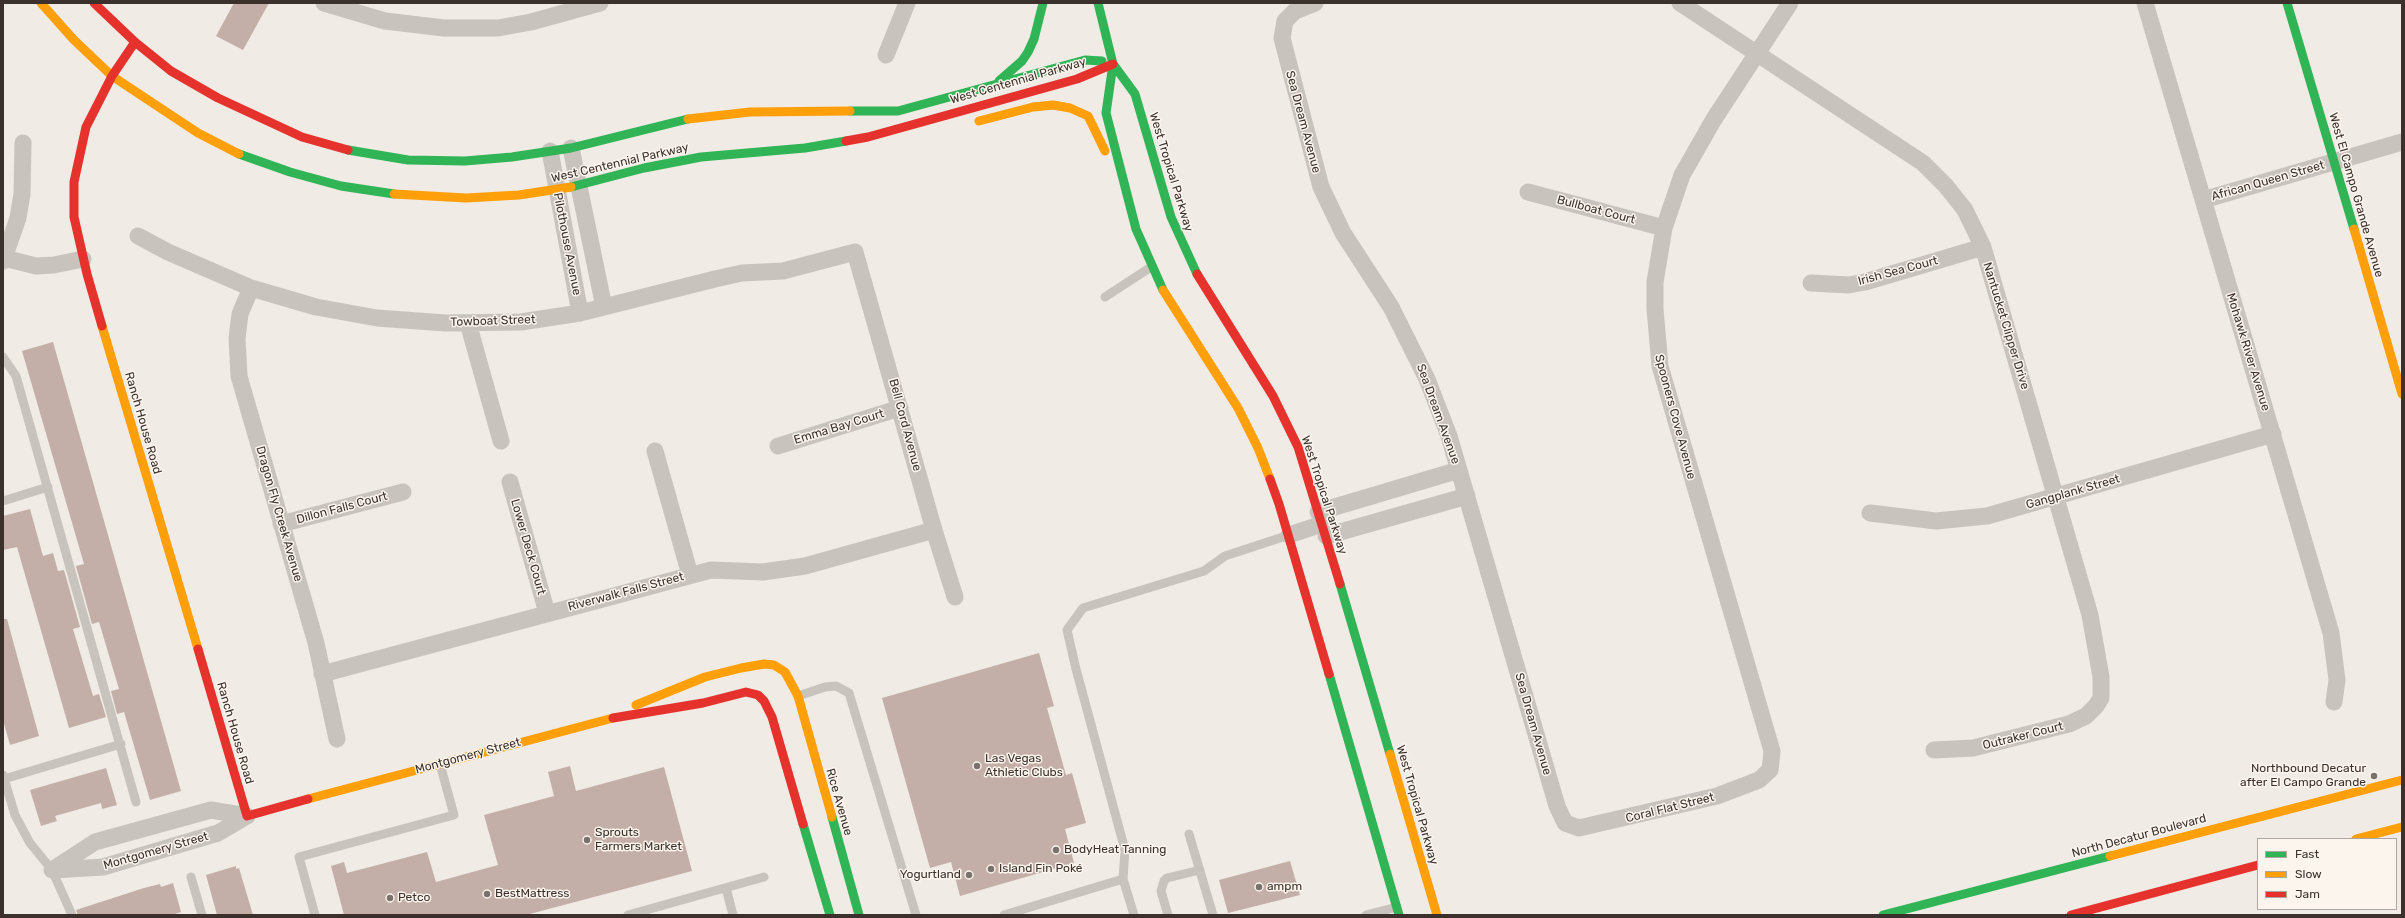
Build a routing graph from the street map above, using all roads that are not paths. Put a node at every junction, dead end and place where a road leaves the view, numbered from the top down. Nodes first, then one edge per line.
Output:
1 (41, 3) edge
2 (94, 3) edge
3 (324, 3) edge
4 (600, 3) edge
5 (907, 3) edge
6 (1043, 3) edge
7 (1098, 3) edge
8 (1315, 3) edge
9 (1680, 3) edge
10 (1790, 3) edge
11 (2145, 3) edge
12 (2287, 3) edge
13 (135, 42) junction
14 (1757, 54) junction
15 (886, 55) dead end
16 (1113, 64) junction
17 (112, 76) junction
18 (995, 85) junction
19 (972, 123) dead end
20 (2402, 142) edge
21 (22, 143) dead end
22 (572, 148) junction
23 (805, 148) junction
24 (855, 149) dead end
25 (550, 152) junction
26 (2334, 162) junction
27 (580, 186) junction
28 (556, 191) junction
29 (1528, 192) dead end
30 (2203, 200) junction
31 (1664, 228) junction
32 (1136, 229) junction
33 (138, 236) dead end
34 (1983, 247) junction
35 (855, 252) joint
36 (83, 259) junction
37 (4, 260) edge
38 (1151, 267) junction
39 (1812, 284) dead end
40 (251, 288) junction
41 (1105, 297) dead end
42 (604, 307) junction
43 (580, 313) junction
44 (468, 323) junction
45 (3, 357) edge
46 (2402, 394) edge
47 (900, 408) junction
48 (2273, 434) junction
49 (501, 440) dead end
50 (778, 446) dead end
51 (655, 451) dead end
52 (1459, 470) junction
53 (510, 482) dead end
54 (48, 487) junction
55 (1402, 487) junction
56 (403, 492) dead end
57 (1467, 496) junction
58 (2057, 496) junction
59 (3, 501) edge
60 (1410, 512) junction
61 (1870, 513) dead end
62 (281, 524) junction
63 (1322, 524) junction
64 (934, 530) junction
65 (1289, 535) junction
66 (690, 575) junction
67 (955, 597) dead end
68 (547, 613) junction
69 (322, 674) junction
70 (798, 696) junction
71 (2101, 698) joint
72 (2334, 702) dead end
73 (792, 711) dead end
74 (596, 721) junction
75 (337, 739) dead end
76 (121, 744) junction
77 (1934, 750) dead end
78 (440, 764) junction
79 (1770, 770) joint
80 (4, 776) edge
81 (801, 780) dead end
82 (2402, 780) edge
83 (5, 789) edge
84 (136, 802) dead end
85 (247, 816) junction
86 (1565, 823) joint
87 (2402, 827) edge
88 (806, 833) junction
89 (1189, 834) dead end
90 (2360, 838) edge
91 (2257, 865) edge
92 (52, 870) junction
93 (1200, 870) junction
94 (764, 876) dead end
95 (191, 877) dead end
96 (1123, 879) junction
97 (726, 888) junction
98 (1398, 911) edge
99 (1022, 912) edge
100 (72, 915) edge
101 (202, 915) edge
102 (315, 915) edge
103 (628, 915) edge
104 (734, 915) edge
105 (830, 915) edge
106 (859, 915) edge
107 (916, 915) edge
108 (1004, 915) edge
109 (1134, 915) edge
110 (1168, 915) edge
111 (1214, 915) edge
112 (1366, 915) edge
113 (1437, 915) edge
114 (1883, 915) edge
115 (2071, 915) edge

1 - 17 main road, West Centennial Parkway
2 - 13 main road, West Centennial Parkway
3 - 4 street
5 - 15 street
6 - 18 main road
7 - 16 main road, West Tropical Parkway
8 - 52 street, Sea Dream Avenue
9 - 14 street, Nantucket Clipper Drive
10 - 14 street, Spooners Cove Avenue
11 - 30 street, Mohawk River Avenue
12 - 26 main road, West El Campo Grande Avenue
13 - 17 main road, Ranch House Road
13 - 25 main road, West Centennial Parkway
14 - 31 street, Spooners Cove Avenue
14 - 34 street, Nantucket Clipper Drive
16 - 18 main road, West Centennial Parkway
16 - 23 main road, West Centennial Parkway
16 - 32 main road, West Tropical Parkway
16 - 63 main road, West Tropical Parkway
17 - 28 main road, West Centennial Parkway
17 - 36 main road, Ranch House Road
18 - 22 main road, West Centennial Parkway
19 - 32 main road
20 - 26 street, African Queen Street
21 - 37 street
22 - 25 main road, West Centennial Parkway
22 - 27 street, Pilothouse Avenue
23 - 24 main road
23 - 27 main road, West Centennial Parkway
25 - 28 street, Pilothouse Avenue
26 - 30 street, African Queen Street
26 - 46 main road, West El Campo Grande Avenue
27 - 28 main road, West Centennial Parkway
27 - 42 street, Pilothouse Avenue
28 - 43 street, Pilothouse Avenue
29 - 31 street, Bullboat Court
30 - 48 street, Mohawk River Avenue
31 - 79 street, Spooners Cove Avenue
32 - 38 main road, West Tropical Parkway
33 - 40 street, Towboat Street
34 - 39 street, Irish Sea Court
34 - 58 street, Nantucket Clipper Drive
35 - 42 street, Towboat Street
35 - 47 street, Bell Cord Avenue
36 - 37 street
36 - 85 main road, Ranch House Road
38 - 41 lane
38 - 65 main road, West Tropical Parkway
40 - 44 street, Towboat Street
40 - 62 street, Dragon Fly Creek Avenue
42 - 43 street, Towboat Street
43 - 44 street, Towboat Street
44 - 49 street
45 - 54 lane
47 - 50 street, Emma Bay Court
47 - 64 street, Bell Cord Avenue
48 - 58 street, Gangplank Street
48 - 72 street, Mohawk River Avenue
51 - 66 street
52 - 55 street
52 - 57 street, Sea Dream Avenue
53 - 68 street, Lower Deck Court
54 - 59 lane
54 - 76 lane
55 - 60 street
55 - 63 street
56 - 62 street, Dillon Falls Court
57 - 60 street
57 - 86 street, Sea Dream Avenue
58 - 61 street, Gangplank Street
58 - 71 street, Nantucket Clipper Drive
60 - 63 street
62 - 69 street, Dragon Fly Creek Avenue
63 - 65 street
63 - 113 main road, West Tropical Parkway
64 - 66 street, Riverwalk Falls Street
64 - 67 street, Bell Cord Avenue
65 - 96 lane
65 - 98 main road, West Tropical Parkway
66 - 68 street, Riverwalk Falls Street
68 - 69 street, Riverwalk Falls Street
69 - 75 street, Dragon Fly Creek Avenue
70 - 73 main road
70 - 74 main road, Montgomery Street
70 - 106 main road, Rice Avenue
70 - 107 lane
71 - 77 street, Outraker Court
74 - 78 main road, Montgomery Street
74 - 88 main road, Montgomery Street
76 - 80 lane
76 - 84 lane
78 - 85 main road, Montgomery Street
78 - 102 lane
79 - 86 street, Coral Flat Street
80 - 83 lane
81 - 88 main road
82 - 114 main road, North Decatur Boulevard
83 - 92 lane
85 - 92 street, Montgomery Street
85 - 92 street, Montgomery Street
87 - 90 main road
88 - 105 main road
89 - 93 lane
91 - 115 main road
92 - 100 lane
93 - 110 lane
93 - 111 lane
94 - 97 lane
95 - 101 lane
96 - 99 lane
96 - 109 lane
97 - 103 lane
97 - 104 lane
98 - 112 lane
99 - 108 lane

